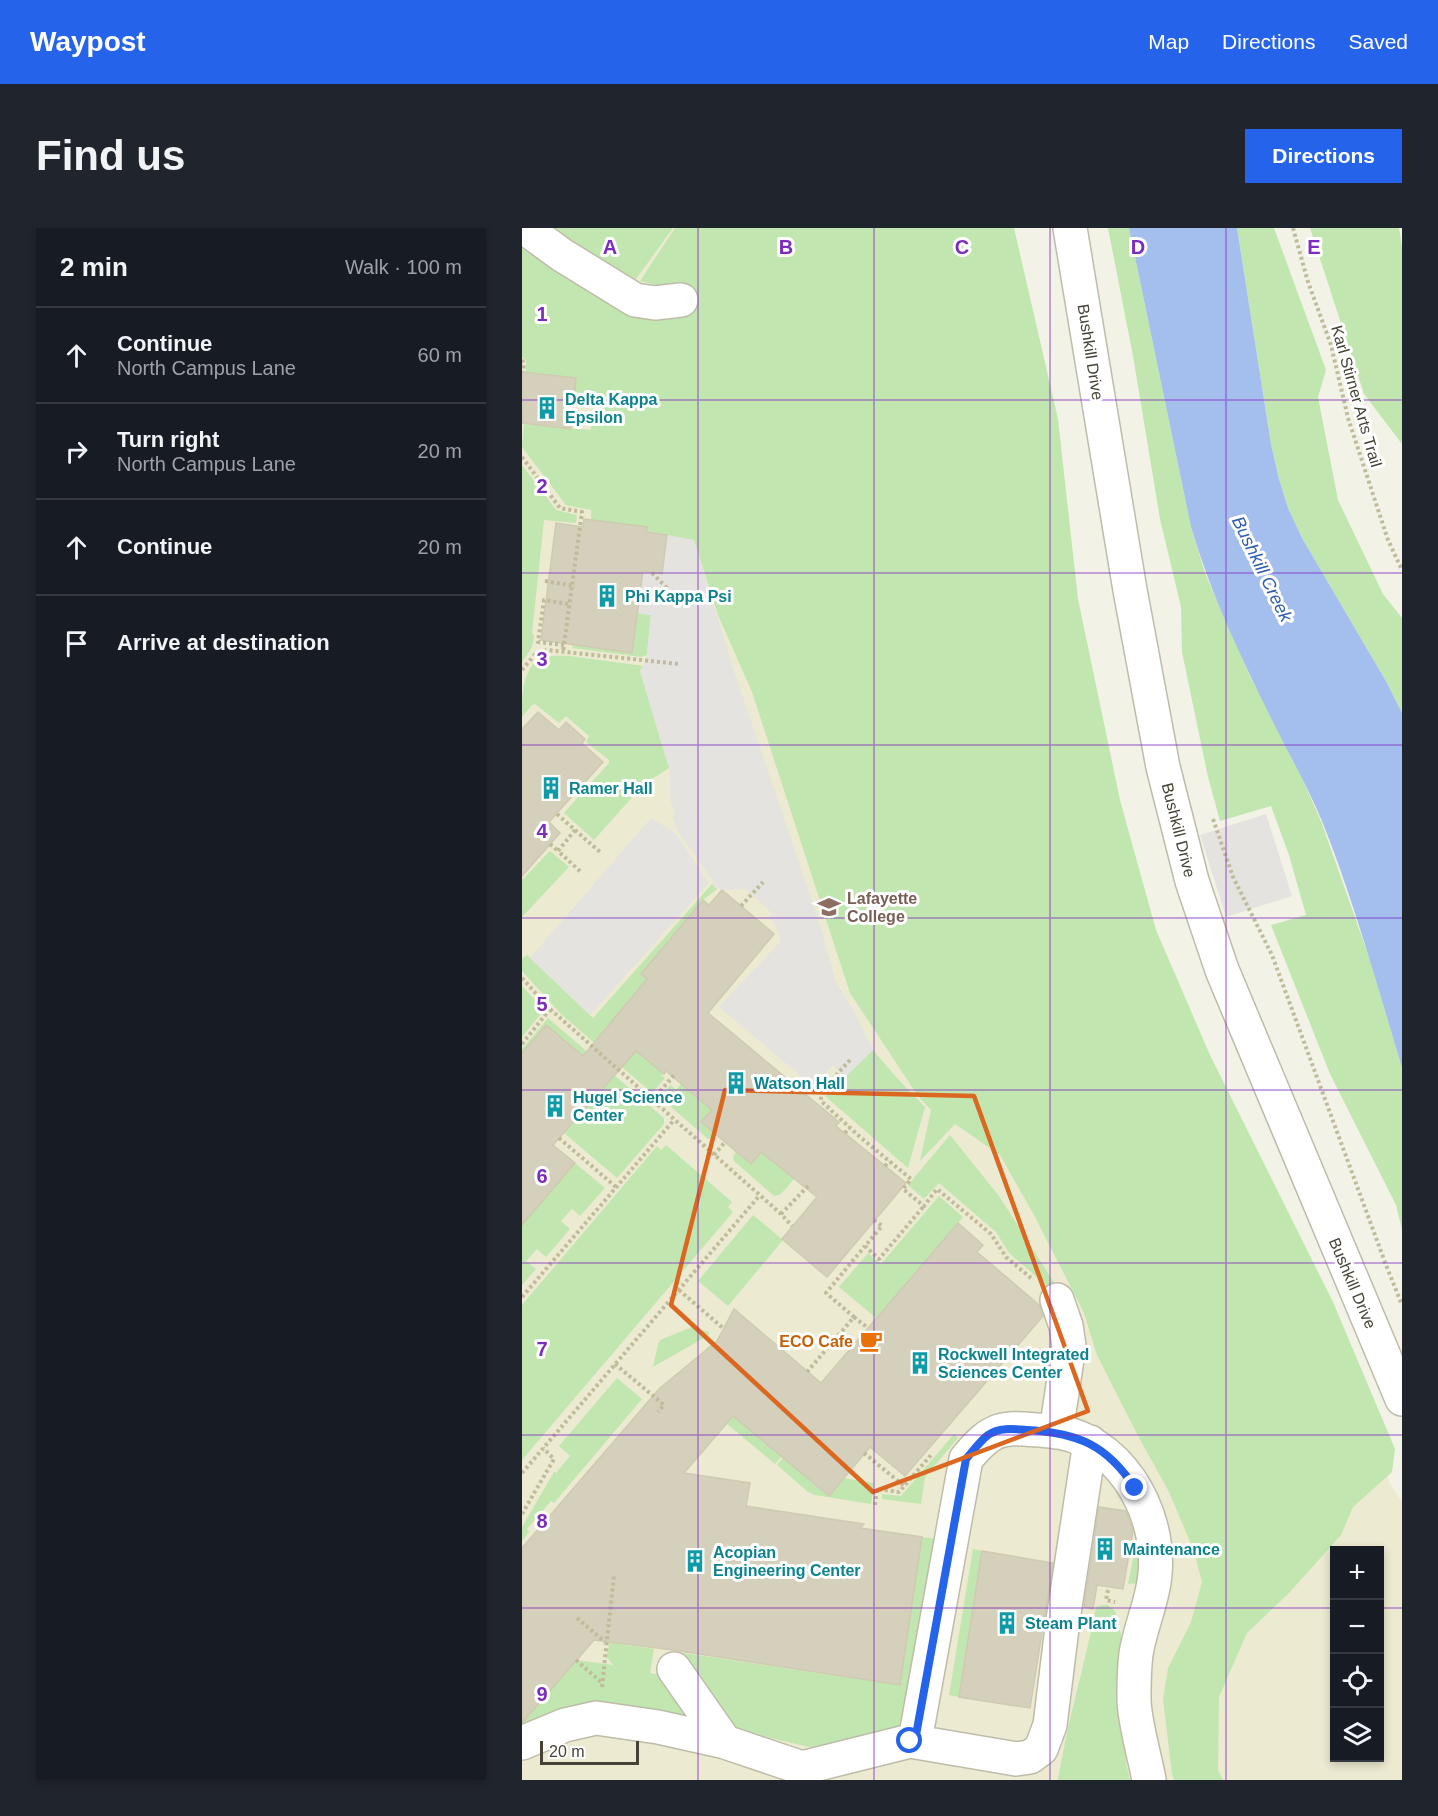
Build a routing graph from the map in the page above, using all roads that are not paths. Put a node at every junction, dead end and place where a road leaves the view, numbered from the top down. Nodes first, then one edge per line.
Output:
1 (525, 228) edge
2 (1070, 228) edge
3 (681, 300) dead end
4 (1057, 1300) road end
5 (1402, 1399) edge
6 (1056, 1432) junction
7 (1090, 1442) junction
8 (674, 1669) dead end
9 (910, 1741) junction
10 (725, 1742) junction
11 (522, 1743) edge
12 (1149, 1780) edge

1 - 3 street
2 - 5 street, Bushkill Drive
4 - 6 street
6 - 7 street
6 - 9 street
7 - 9 street
7 - 12 street
8 - 10 street
9 - 10 street
10 - 11 street

